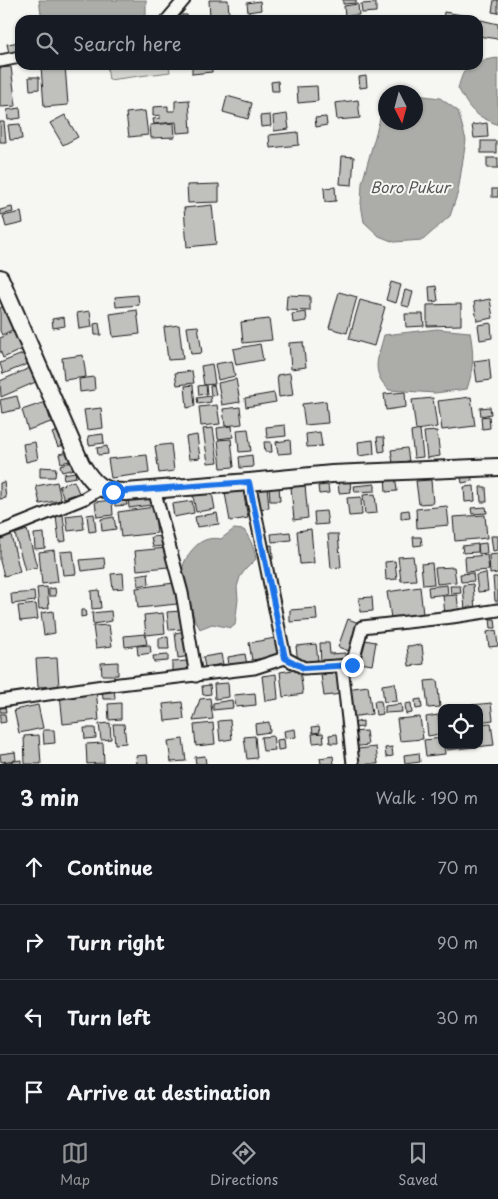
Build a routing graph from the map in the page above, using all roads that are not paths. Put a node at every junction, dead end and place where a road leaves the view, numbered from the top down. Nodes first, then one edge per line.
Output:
1 (184, 0) edge
2 (171, 15) edge
3 (15, 58) edge
4 (0, 61) edge
5 (0, 278) edge
6 (498, 467) edge
7 (249, 482) junction
8 (100, 489) junction
9 (154, 489) junction
10 (0, 532) edge
11 (498, 610) edge
12 (285, 658) junction
13 (342, 666) junction
14 (196, 676) junction
15 (0, 701) edge
16 (353, 764) edge

1 - 2 street
3 - 4 street
5 - 8 street
6 - 7 street
7 - 9 street
7 - 12 street
8 - 9 street
8 - 10 street
9 - 14 street
11 - 13 street
12 - 13 street
12 - 14 street
13 - 16 street
14 - 15 street

